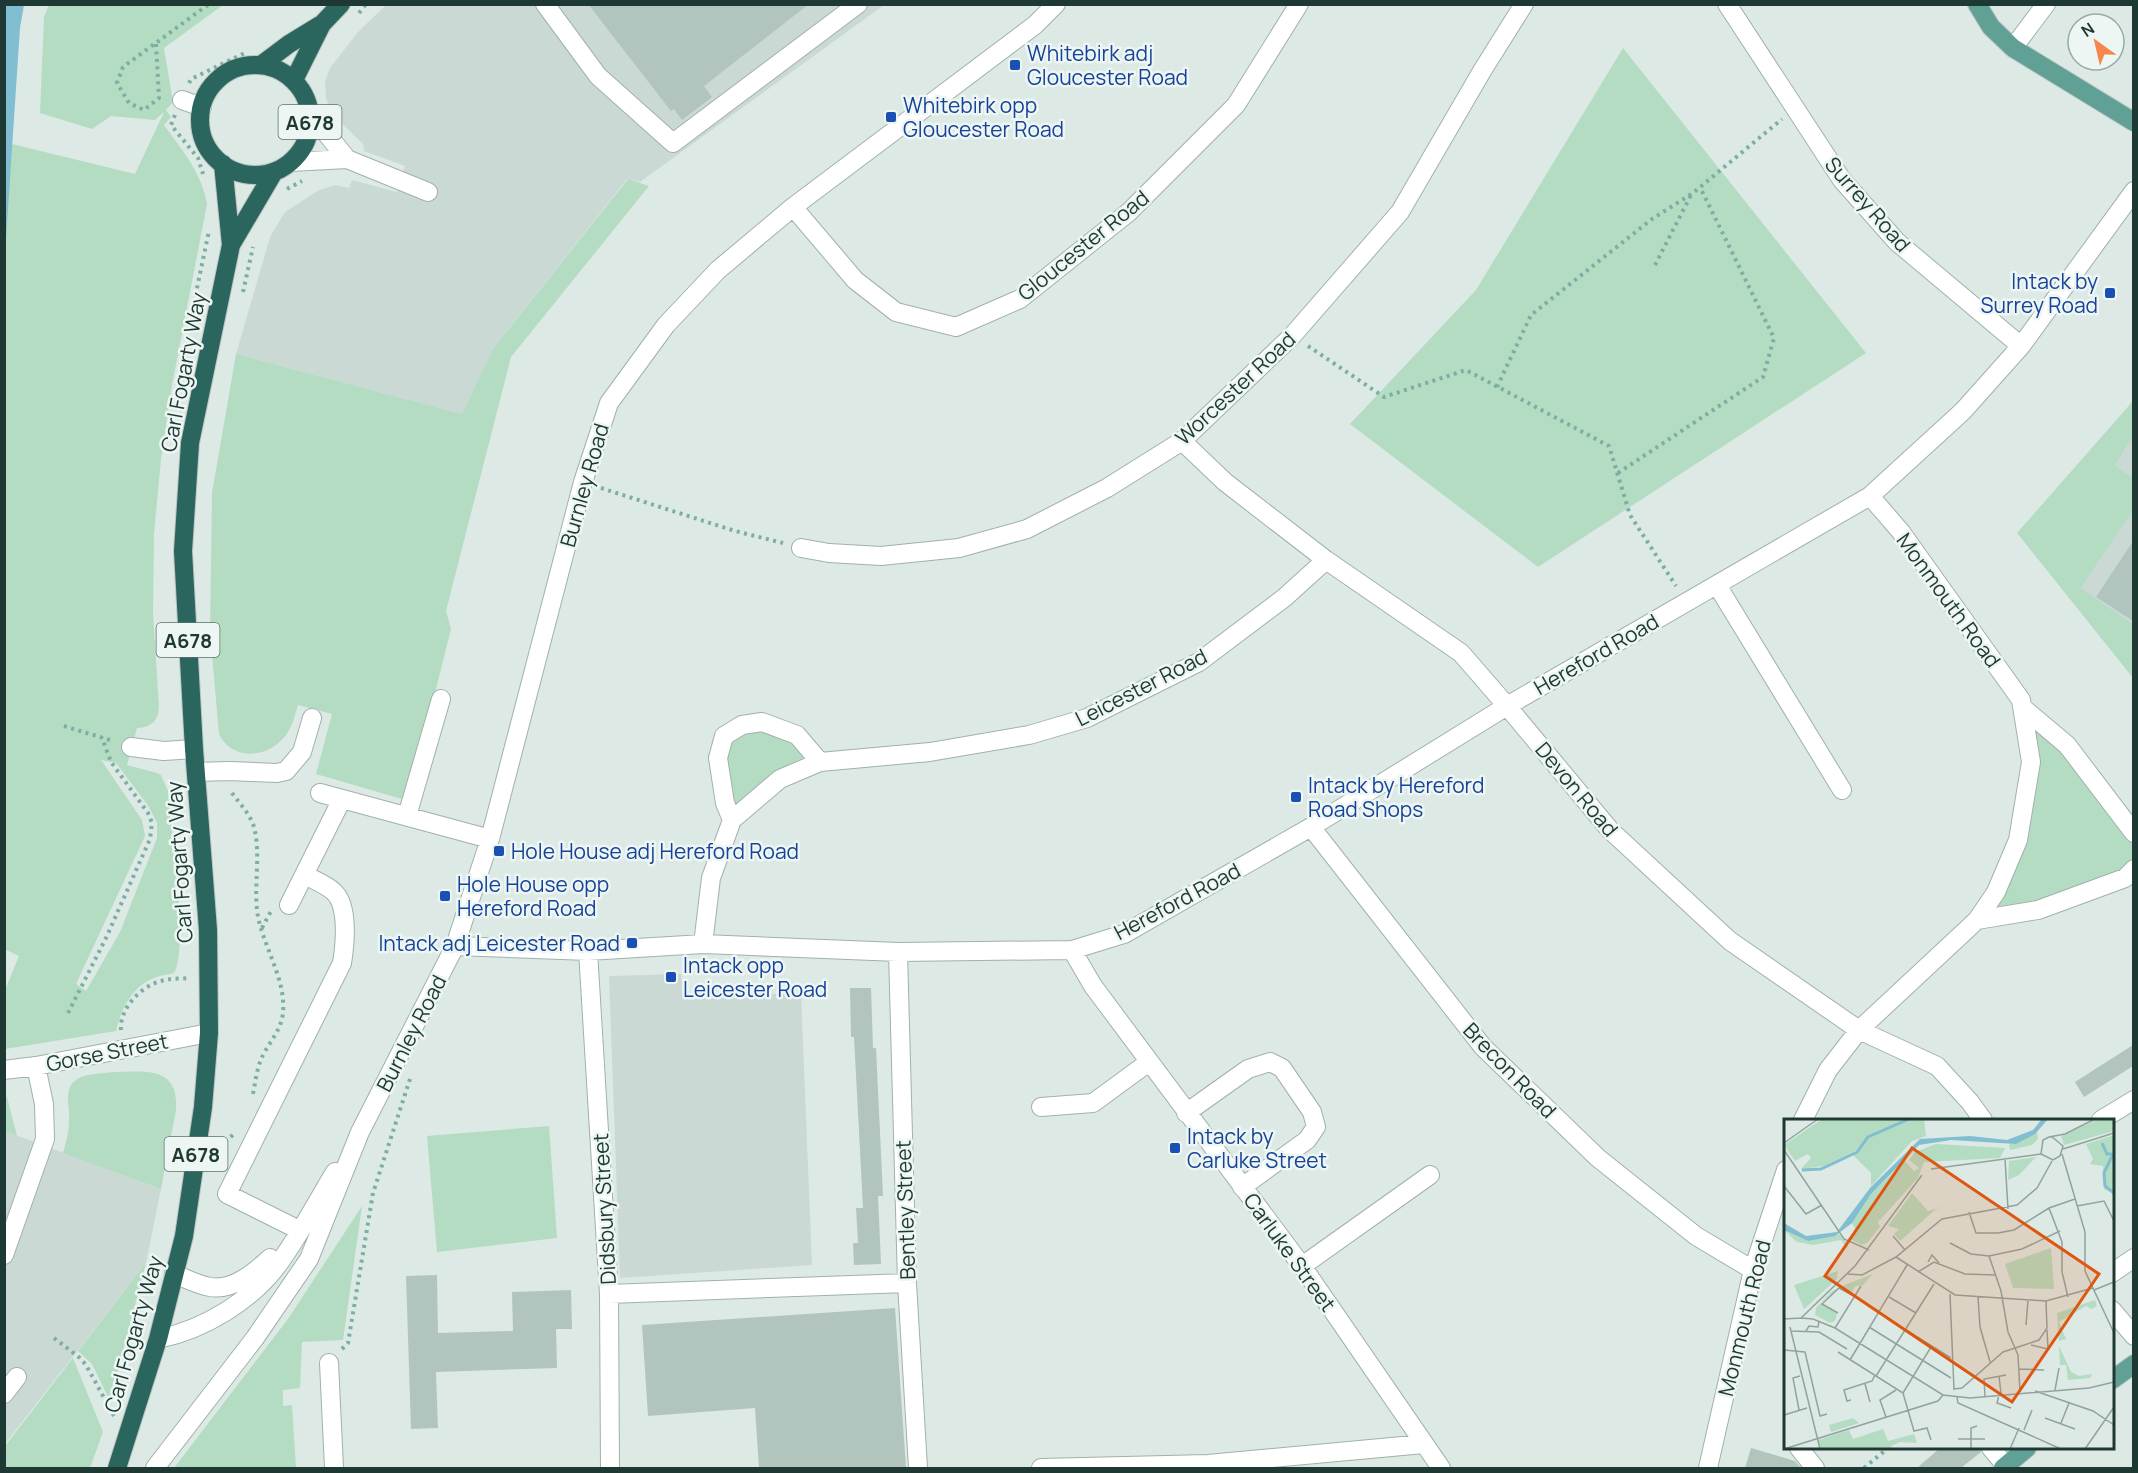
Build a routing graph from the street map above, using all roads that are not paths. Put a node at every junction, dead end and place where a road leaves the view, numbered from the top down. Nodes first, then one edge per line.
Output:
1 (341, 4) edge
2 (545, 4) edge
3 (858, 4) edge
4 (1056, 4) edge
5 (1299, 4) edge
6 (1524, 4) edge
7 (1727, 4) edge
8 (1977, 4) edge
9 (2046, 4) edge
10 (322, 24) junction
11 (2013, 48) junction
12 (261, 65) junction
13 (294, 80) junction
14 (182, 100) dead end
15 (202, 107) junction
16 (310, 113) junction
17 (2133, 122) edge
18 (347, 159) junction
19 (291, 162) junction
20 (223, 164) junction
21 (274, 172) junction
22 (2133, 191) edge
23 (428, 192) dead end
24 (793, 207) junction
25 (231, 245) junction
26 (2021, 346) junction
27 (1182, 441) junction
28 (1870, 496) junction
29 (801, 548) road end
30 (1326, 560) junction
31 (1717, 585) junction
32 (441, 699) dead end
33 (1507, 706) junction
34 (2023, 708) junction
35 (312, 718) dead end
36 (131, 747) road end
37 (194, 749) junction
38 (820, 762) junction
39 (196, 772) junction
40 (1842, 790) dead end
41 (320, 793) dead end
42 (342, 799) junction
43 (407, 816) junction
44 (732, 820) junction
45 (1311, 827) junction
46 (2133, 832) edge
47 (490, 839) junction
48 (2133, 869) edge
49 (305, 875) junction
50 (289, 905) dead end
51 (1977, 920) junction
52 (703, 944) junction
53 (455, 946) junction
54 (1072, 950) junction
55 (588, 951) junction
56 (898, 952) junction
57 (1859, 1030) junction
58 (209, 1033) junction
59 (1149, 1062) junction
60 (36, 1066) junction
61 (4, 1070) edge
62 (2133, 1100) edge
63 (1041, 1107) dead end
64 (1186, 1113) junction
65 (1804, 1119) edge
66 (1982, 1119) edge
67 (2103, 1119) edge
68 (360, 1132) junction
69 (1784, 1173) edge
70 (1430, 1174) dead end
71 (1242, 1187) junction
72 (299, 1230) junction
73 (4, 1255) edge
74 (2133, 1258) edge
75 (1302, 1266) junction
76 (1753, 1270) junction
77 (2114, 1272) edge
78 (174, 1274) junction
79 (907, 1283) junction
80 (609, 1294) junction
81 (2114, 1312) edge
82 (2133, 1336) edge
83 (158, 1339) junction
84 (329, 1363) road end
85 (2133, 1364) edge
86 (17, 1377) dead end
87 (2114, 1378) edge
88 (4, 1394) edge
89 (1424, 1444) junction
90 (1800, 1449) edge
91 (1991, 1449) edge
92 (2026, 1449) edge
93 (1208, 1466) edge
94 (2004, 1467) edge
95 (117, 1468) edge
96 (155, 1468) edge
97 (334, 1468) edge
98 (610, 1468) edge
99 (918, 1468) edge
100 (1041, 1468) edge
101 (1441, 1468) edge
102 (1708, 1468) edge
103 (1815, 1468) edge

1 - 10 highway, A678
2 - 3 street
4 - 24 street, Burnley Road
5 - 24 street, Gloucester Road
6 - 27 street, Worcester Road
7 - 26 street, Surrey Road
8 - 11 main road
9 - 11 street
10 - 12 highway, A678
10 - 13 highway, A678
11 - 17 main road
12 - 13 highway, A678
12 - 15 highway, A678
13 - 16 highway, A678
14 - 15 street
15 - 20 highway
16 - 18 street
16 - 19 highway, A678
18 - 19 street
18 - 23 street
19 - 21 highway, A678
20 - 21 highway, A678
20 - 25 highway, Carl Fogarty Way / A678
21 - 25 highway, Carl Fogarty Way / A678
22 - 26 street, Hereford Road
24 - 47 street, Burnley Road
25 - 37 highway, Carl Fogarty Way / A678
26 - 28 street, Hereford Road
27 - 29 street, Worcester Road
27 - 30 street, Devon Road
28 - 31 street, Hereford Road
28 - 34 street, Monmouth Road
30 - 33 street, Devon Road
30 - 38 street, Leicester Road
31 - 33 street, Hereford Road
31 - 40 street
32 - 43 street
33 - 45 street, Hereford Road
33 - 57 street, Devon Road
34 - 46 street, Monmouth Road
34 - 51 street, Monmouth Road
35 - 39 street
36 - 37 street
37 - 39 highway, Carl Fogarty Way / A678
38 - 44 street, Leicester Road
38 - 44 street
39 - 58 highway, Carl Fogarty Way / A678
41 - 42 street
42 - 43 street
42 - 49 street
43 - 47 street
44 - 52 street, Leicester Road
45 - 54 street, Hereford Road
45 - 76 street, Brecon Road
47 - 53 street, Burnley Road
48 - 51 street
49 - 50 street
49 - 72 street
51 - 57 street, Monmouth Road
52 - 55 street, Hereford Road
52 - 56 street, Hereford Road
53 - 55 street, Hereford Road
53 - 68 street, Burnley Road
54 - 56 street, Hereford Road
54 - 59 street, Carluke Street
55 - 80 street, Didsbury Street
56 - 79 street, Bentley Street
57 - 65 street, Monmouth Road
57 - 66 street, Devon Road
58 - 60 street, Gorse Street
58 - 78 highway, Carl Fogarty Way / A678
59 - 63 street
59 - 64 street, Carluke Street
60 - 61 street, Gorse Street
60 - 73 street
62 - 67 street
64 - 71 street, Carluke Street
64 - 71 street
68 - 72 street, Burnley Road
68 - 96 street, Burnley Road
69 - 76 street, Monmouth Road
70 - 75 street
71 - 75 street, Carluke Street
72 - 78 street, Burnley Road
72 - 83 street, Burnley Road
74 - 77 street
75 - 89 street, Carluke Street
76 - 102 street, Monmouth Road
78 - 83 highway, Carl Fogarty Way / A678
79 - 80 street
79 - 99 street, Bentley Street
80 - 98 street, Didsbury Street
81 - 82 street
83 - 95 highway, Carl Fogarty Way / A678
84 - 97 street
85 - 87 main road
86 - 88 street
89 - 93 street
89 - 101 street, Carluke Street
90 - 103 street
91 - 94 street
92 - 94 main road
93 - 100 street

